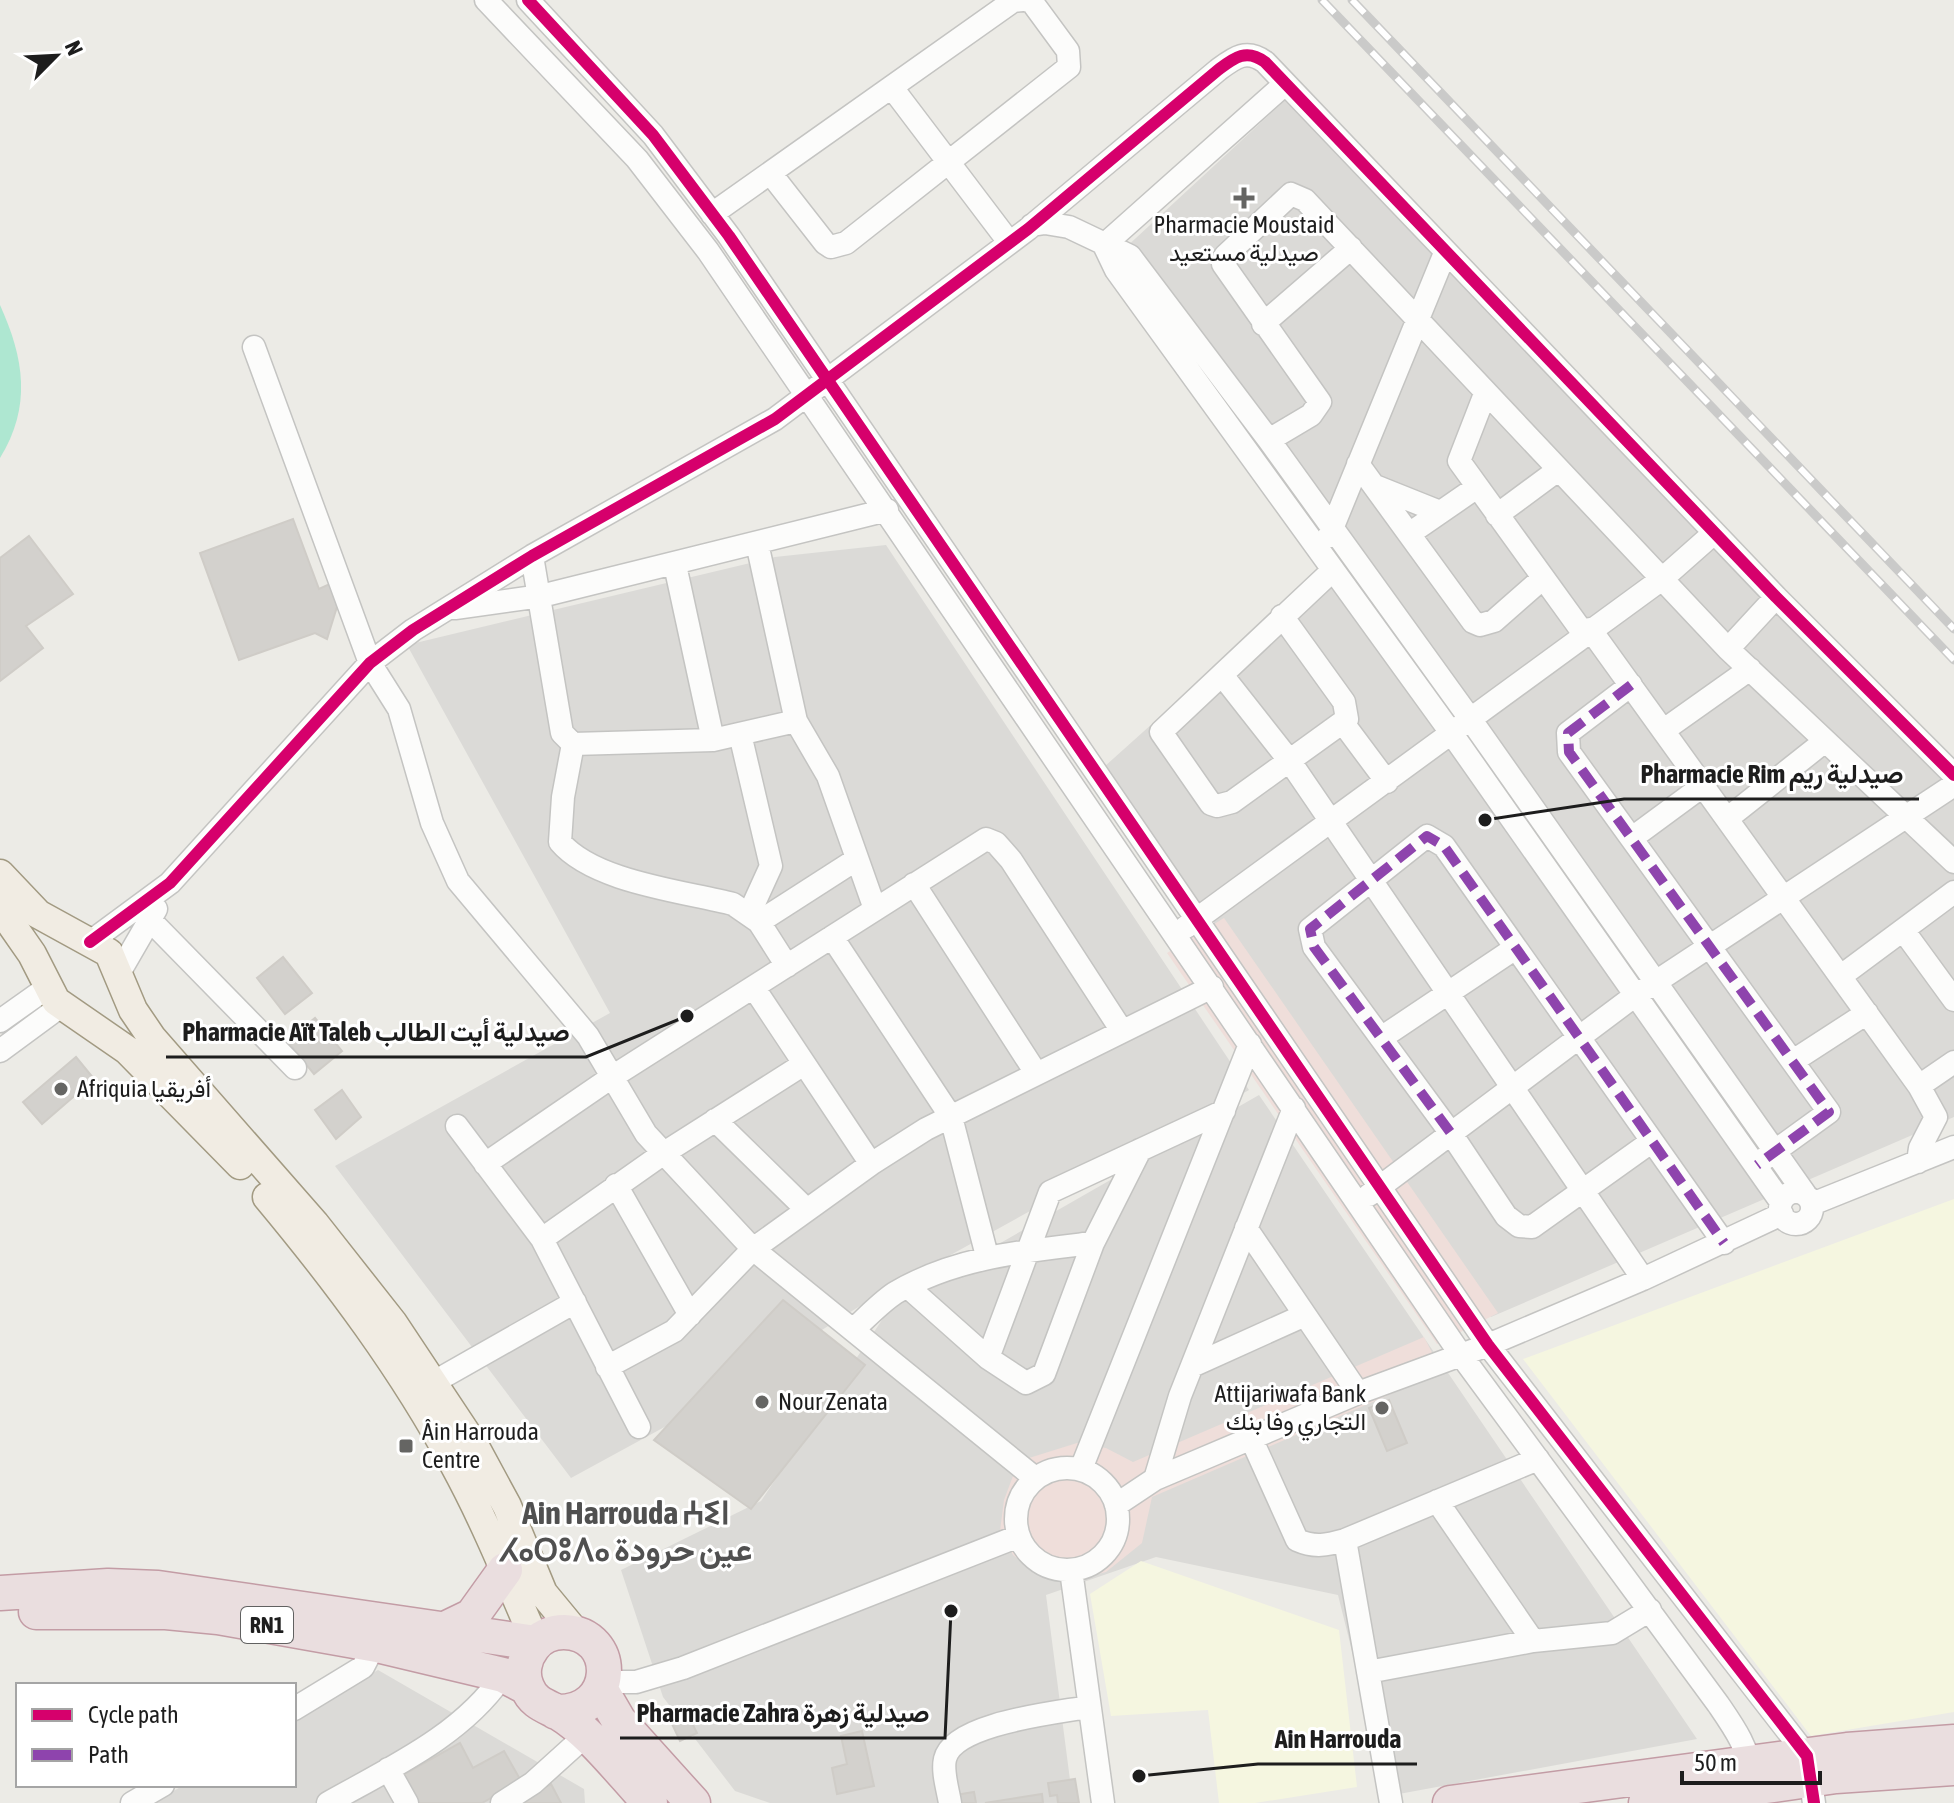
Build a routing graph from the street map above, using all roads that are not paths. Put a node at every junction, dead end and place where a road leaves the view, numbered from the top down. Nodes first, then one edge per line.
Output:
1 (486, 0) edge
2 (528, 0) edge
3 (1024, 0) edge
4 (1285, 84) junction
5 (893, 89) junction
6 (949, 163) junction
7 (771, 174) junction
8 (712, 214) junction
9 (1032, 225) junction
10 (1009, 242) junction
11 (1104, 245) junction
12 (1351, 248) junction
13 (1445, 253) junction
14 (1415, 321) junction
15 (1263, 324) junction
16 (254, 347) dead end
17 (830, 379) junction
18 (1485, 394) junction
19 (809, 395) junction
20 (1269, 440) junction
21 (1358, 464) junction
22 (1558, 470) junction
23 (1375, 486) junction
24 (1477, 487) junction
25 (887, 510) junction
26 (1440, 512) junction
27 (1497, 515) junction
28 (1332, 528) junction
29 (1714, 533) junction
30 (1409, 534) junction
31 (757, 543) junction
32 (532, 556) junction
33 (1326, 563) junction
34 (675, 565) junction
35 (1543, 578) junction
36 (1662, 579) junction
37 (541, 596) junction
38 (1776, 597) junction
39 (446, 609) junction
40 (1282, 616) junction
41 (1587, 631) junction
42 (1728, 649) junction
43 (370, 663) junction
44 (1750, 669) junction
45 (1222, 675) junction
46 (1631, 685) junction
47 (1471, 720) junction
48 (796, 721) junction
49 (1343, 723) junction
50 (1664, 730) junction
51 (740, 734) junction
52 (1452, 734) junction
53 (713, 740) junction
54 (1825, 741) junction
55 (573, 744) junction
56 (1289, 760) junction
57 (1954, 775) edge
58 (1387, 782) junction
59 (1704, 785) junction
60 (1954, 785) edge
61 (1903, 817) junction
62 (1728, 818) junction
63 (1330, 823) junction
64 (1632, 838) junction
65 (857, 859) junction
66 (1954, 862) edge
67 (0, 874) edge
68 (170, 883) junction
69 (1371, 883) junction
70 (914, 884) junction
71 (1954, 892) edge
72 (1785, 897) junction
73 (0, 908) edge
74 (875, 909) junction
75 (754, 917) junction
76 (150, 920) junction
77 (1196, 920) junction
78 (1903, 930) junction
79 (1176, 933) junction
80 (832, 937) junction
81 (86, 942) junction
82 (1711, 947) junction
83 (1514, 949) junction
84 (787, 966) junction
85 (119, 976) junction
86 (1841, 976) junction
87 (1656, 983) junction
88 (1212, 987) junction
89 (754, 988) junction
90 (1448, 994) junction
91 (58, 996) junction
92 (1633, 997) junction
93 (1954, 1000) edge
94 (1867, 1013) junction
95 (0, 1021) edge
96 (1122, 1031) junction
97 (1381, 1038) junction
98 (1577, 1040) junction
99 (1250, 1044) junction
100 (0, 1051) edge
101 (1793, 1061) junction
102 (1954, 1062) edge
103 (804, 1064) junction
104 (295, 1068) dead end
105 (1036, 1073) junction
106 (612, 1077) junction
107 (1515, 1085) junction
108 (1919, 1086) junction
109 (1294, 1108) junction
110 (1224, 1111) junction
111 (951, 1117) junction
112 (715, 1120) junction
113 (457, 1126) dead end
114 (1450, 1132) junction
115 (1954, 1133) edge
116 (1651, 1142) junction
117 (1140, 1150) junction
118 (1944, 1150) edge
119 (664, 1153) junction
120 (1766, 1158) junction
121 (1918, 1162) junction
122 (485, 1164) junction
123 (871, 1164) junction
124 (616, 1185) junction
125 (1380, 1187) junction
126 (1583, 1189) junction
127 (1809, 1199) junction
128 (1358, 1203) junction
129 (805, 1208) junction
130 (1781, 1208) junction
131 (1246, 1228) junction
132 (542, 1239) junction
133 (1093, 1243) junction
134 (1724, 1243) junction
135 (753, 1249) junction
136 (1029, 1251) junction
137 (987, 1256) junction
138 (1643, 1279) junction
139 (908, 1287) junction
140 (575, 1302) junction
141 (690, 1315) junction
142 (1305, 1315) junction
143 (853, 1330) junction
144 (1488, 1345) junction
145 (1461, 1355) junction
146 (988, 1358) junction
147 (1192, 1366) junction
148 (607, 1367) junction
149 (434, 1382) junction
150 (1358, 1393) junction
151 (639, 1427) dead end
152 (1251, 1438) junction
153 (1538, 1459) junction
154 (1081, 1469) junction
155 (1035, 1478) junction
156 (1152, 1480) junction
157 (1112, 1496) junction
158 (1437, 1501) junction
159 (1019, 1536) junction
160 (1345, 1540) junction
161 (505, 1570) junction
162 (1071, 1570) junction
163 (0, 1593) edge
164 (1650, 1610) junction
165 (0, 1616) edge
166 (443, 1630) junction
167 (380, 1632) junction
168 (576, 1633) junction
169 (1533, 1641) junction
170 (536, 1643) junction
171 (1368, 1672) junction
172 (514, 1681) junction
173 (602, 1686) junction
174 (1088, 1707) junction
175 (296, 1708) edge
176 (556, 1712) junction
177 (1954, 1726) edge
178 (585, 1736) junction
179 (1954, 1742) edge
180 (1847, 1750) junction
181 (1954, 1768) edge
182 (388, 1769) junction
183 (1811, 1779) edge
184 (1747, 1784) edge
185 (160, 1787) edge
186 (132, 1803) edge
187 (328, 1803) edge
188 (407, 1803) edge
189 (502, 1803) edge
190 (650, 1803) edge
191 (693, 1803) edge
192 (950, 1803) edge
193 (1103, 1803) edge
194 (1391, 1803) edge
195 (1450, 1803) edge
196 (1646, 1803) edge

1 - 19 street
2 - 8 street
3 - 5 street
3 - 6 street
4 - 9 street
4 - 11 street
4 - 13 street
5 - 6 street
5 - 7 street
6 - 7 street
6 - 10 street
7 - 8 street
8 - 17 street
9 - 10 street
9 - 11 street
10 - 17 street
11 - 20 street
11 - 33 street
12 - 14 street
12 - 15 street
12 - 15 street
13 - 14 street
13 - 29 street
14 - 18 street
14 - 21 street
15 - 20 street
16 - 43 street
17 - 19 street
17 - 77 street
18 - 22 street
18 - 24 street
19 - 25 street
19 - 32 street
20 - 28 street
21 - 23 street
21 - 28 street
22 - 27 street
22 - 36 street
23 - 26 street
23 - 30 street
24 - 26 street
24 - 27 street
25 - 31 street
25 - 79 street
26 - 30 street
27 - 35 street
28 - 33 street
28 - 47 street
29 - 36 street
29 - 38 street
30 - 35 street
31 - 34 street
31 - 48 street
32 - 37 street
32 - 39 street
33 - 40 street
33 - 52 street
34 - 37 street
34 - 53 street
35 - 41 street
36 - 41 street
36 - 42 street
37 - 39 street
37 - 55 street
38 - 42 street
38 - 57 street
39 - 43 street
40 - 45 street
40 - 49 street
41 - 46 street
41 - 47 street
42 - 44 street
43 - 68 street
43 - 106 street
44 - 50 street
44 - 54 street
45 - 56 street
45 - 56 street
46 - 50 street
46 - 64 street
47 - 52 street
47 - 87 street
48 - 51 street
48 - 65 street
49 - 56 street
49 - 58 street
50 - 59 street
51 - 53 street
51 - 75 street
52 - 58 street
52 - 92 street
53 - 55 street
54 - 61 street
54 - 62 street
55 - 75 street
56 - 63 street
58 - 63 street
59 - 62 street
59 - 64 street
60 - 61 street
61 - 66 street
61 - 72 street
62 - 72 street
63 - 69 street
63 - 77 street
64 - 82 street
65 - 74 street
65 - 75 street
67 - 81 main road
68 - 76 street
68 - 81 street
69 - 83 street
69 - 90 street
69 - 97 street
70 - 74 street
70 - 96 street
70 - 105 street
71 - 78 street
72 - 82 street
72 - 86 street
73 - 91 main road
74 - 80 street
75 - 84 street
76 - 85 street
76 - 104 street
77 - 79 street
77 - 125 street
78 - 86 street
78 - 93 street
79 - 88 street
80 - 84 street
80 - 111 street
81 - 85 main road
81 - 91 main road
82 - 87 street
82 - 101 street
83 - 90 street
83 - 98 street
84 - 89 street
85 - 91 main road
85 - 149 main road
86 - 94 street
87 - 92 street
87 - 120 street
88 - 96 street
88 - 99 street
89 - 103 street
89 - 106 street
90 - 97 street
90 - 107 street
91 - 95 street
91 - 100 street
91 - 161 main road
92 - 98 street
92 - 120 street
94 - 101 street
94 - 108 street
96 - 105 street
97 - 114 street
98 - 107 street
98 - 116 street
99 - 109 street
99 - 110 street
101 - 120 street
102 - 108 street
103 - 112 street
103 - 123 street
105 - 111 street
106 - 119 street
106 - 122 street
107 - 114 street
107 - 126 street
108 - 118 street
109 - 128 street
109 - 131 street
110 - 117 street
110 - 154 street
111 - 123 street
111 - 137 street
112 - 119 street
112 - 129 street
113 - 122 street
114 - 125 street
114 - 126 street
115 - 118 street
116 - 126 street
116 - 134 street
117 - 133 street
117 - 136 street
118 - 121 street
118 - 121 street
119 - 124 street
119 - 135 street
120 - 127 street
120 - 130 street
121 - 127 street
122 - 132 street
123 - 129 street
124 - 132 street
124 - 141 street
125 - 128 street
125 - 144 street
126 - 138 street
127 - 130 street
128 - 145 street
129 - 135 street
130 - 134 street
131 - 142 street
131 - 147 street
132 - 140 street
133 - 136 street
133 - 146 street
134 - 138 street
135 - 141 street
135 - 143 street
136 - 137 street
136 - 146 street
137 - 139 street
138 - 144 street
139 - 143 street
139 - 146 street
140 - 148 street
140 - 149 street
141 - 148 street
142 - 147 street
142 - 150 street
143 - 155 street
144 - 145 street
144 - 183 street
145 - 150 street
145 - 153 street
147 - 156 street
148 - 151 street
149 - 168 main road
150 - 152 street
152 - 156 street
152 - 160 street
153 - 158 street
153 - 164 street
154 - 155 street
154 - 157 street
155 - 159 street
156 - 157 street
157 - 162 street
158 - 160 street
158 - 169 street
159 - 162 street
159 - 173 street
160 - 171 street
161 - 166 highway
161 - 170 main road
162 - 174 street
163 - 167 highway, RN1
164 - 169 street
164 - 184 street
165 - 167 highway, RN1
166 - 167 highway, RN1
166 - 170 highway, RN1
167 - 172 highway, RN1
167 - 175 street
168 - 170 highway, RN1
168 - 173 highway
169 - 171 street
170 - 172 highway
171 - 194 street
172 - 176 highway, RN1
172 - 182 street
173 - 176 highway
173 - 191 highway
174 - 192 street
174 - 193 street
176 - 178 highway, RN1
177 - 180 street
178 - 189 street
178 - 190 highway, RN1
179 - 180 highway
180 - 183 highway
181 - 183 highway
182 - 187 street
182 - 188 street
183 - 184 highway
184 - 195 highway
184 - 196 highway
185 - 186 street

